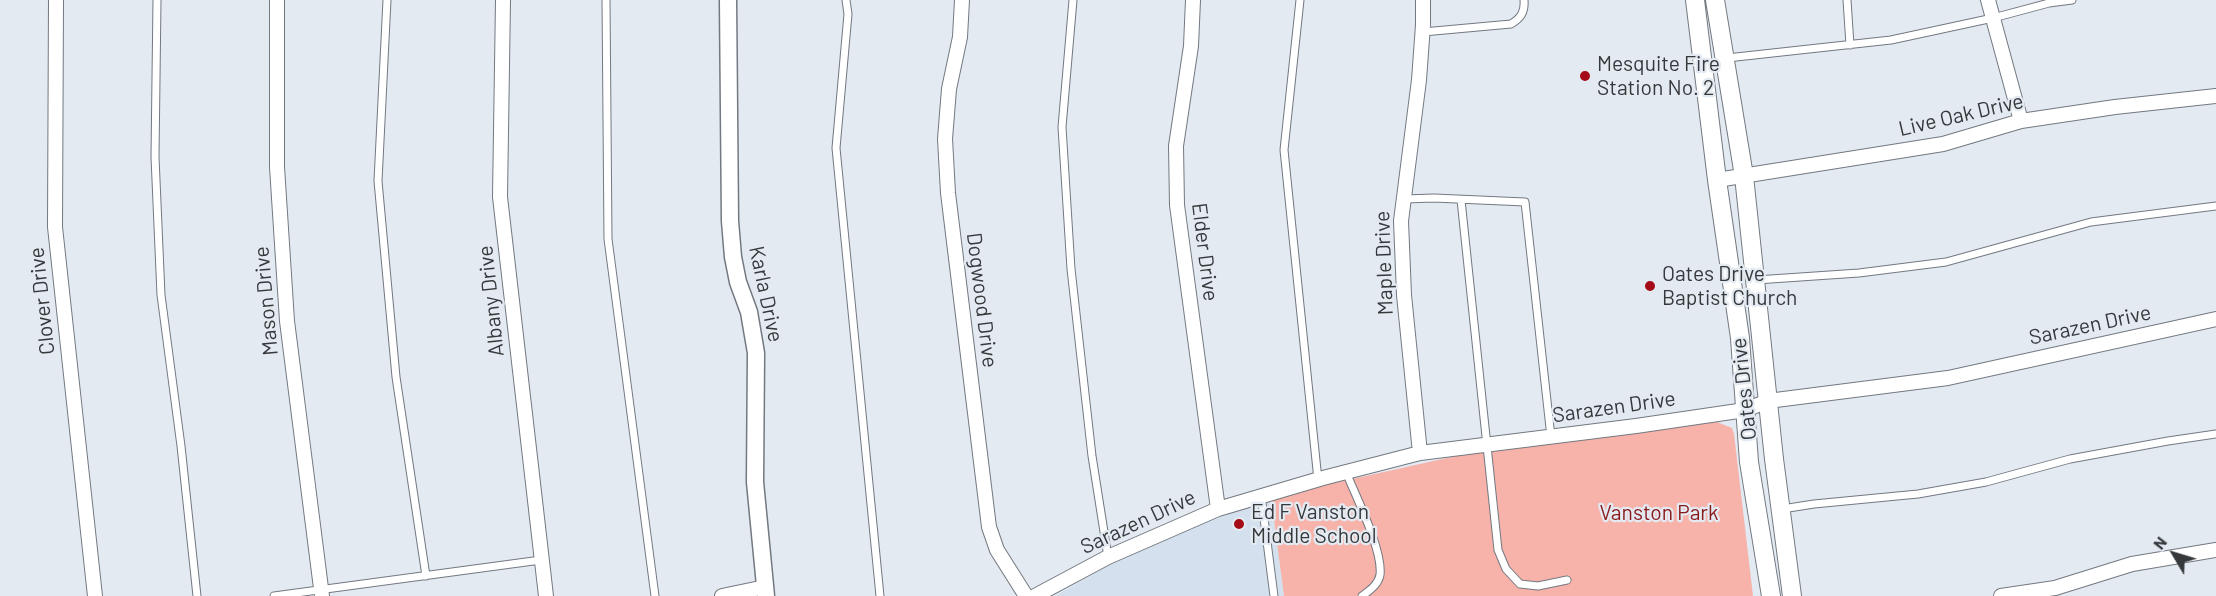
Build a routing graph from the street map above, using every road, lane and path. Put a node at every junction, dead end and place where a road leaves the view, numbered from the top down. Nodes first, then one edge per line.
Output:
1 (56, 0) edge
2 (157, 0) edge
3 (277, 0) edge
4 (387, 0) edge
5 (503, 0) edge
6 (606, 0) edge
7 (728, 0) edge
8 (846, 0) edge
9 (962, 0) edge
10 (1073, 0) edge
11 (1193, 0) edge
12 (1300, 0) edge
13 (1423, 0) edge
14 (1524, 0) edge
15 (1695, 0) edge
16 (1715, 0) edge
17 (1847, 0) edge
18 (1988, 0) edge
19 (2072, 0) edge
20 (1993, 18) junction
21 (1423, 32) junction
22 (1850, 45) junction
23 (1725, 59) junction
24 (2216, 96) edge
25 (2021, 121) junction
26 (1744, 176) junction
27 (1717, 180) junction
28 (1404, 200) junction
29 (1461, 200) junction
30 (2216, 207) edge
31 (1755, 280) junction
32 (2216, 319) edge
33 (1768, 401) junction
34 (1745, 410) junction
35 (2216, 434) edge
36 (1551, 436) junction
37 (1486, 444) junction
38 (1420, 453) junction
39 (1346, 472) junction
40 (1318, 480) junction
41 (1262, 495) junction
42 (1218, 509) junction
43 (1780, 510) junction
44 (2216, 550) edge
45 (1108, 557) junction
46 (541, 560) junction
47 (426, 576) junction
48 (1567, 580) dead end
49 (765, 592) edge
50 (322, 593) edge
51 (94, 596) edge
52 (197, 596) edge
53 (274, 596) edge
54 (546, 596) edge
55 (655, 596) edge
56 (722, 596) edge
57 (880, 596) edge
58 (1026, 596) edge
59 (1035, 596) edge
60 (1274, 596) edge
61 (1362, 596) edge
62 (1771, 596) edge
63 (1792, 596) edge
64 (2001, 596) edge

1 - 51 street, Clover Drive
2 - 52 lane
3 - 50 street, Mason Drive
4 - 47 lane
5 - 46 street, Albany Drive
6 - 55 lane
7 - 49 street, Karla Drive
8 - 57 lane
9 - 58 street, Dogwood Drive
10 - 45 lane
11 - 42 street, Elder Drive
12 - 40 lane
13 - 21 street, Maple Drive
14 - 21 lane
15 - 27 main road, Oates Drive
16 - 23 main road, Oates Drive
17 - 22 lane
18 - 20 street
19 - 20 lane
20 - 22 lane
20 - 25 street
21 - 28 street, Maple Drive
22 - 23 lane
23 - 26 main road, Oates Drive
24 - 25 street, Live Oak Drive
25 - 26 street, Live Oak Drive
26 - 27 street, Live Oak Drive
26 - 31 main road, Oates Drive
27 - 34 main road, Oates Drive
28 - 29 lane
28 - 38 street, Maple Drive
29 - 36 lane
29 - 37 lane
30 - 31 lane
31 - 33 main road, Oates Drive
32 - 33 street, Sarazen Drive
33 - 34 street, Sarazen Drive
33 - 43 main road, Oates Drive
34 - 36 street, Sarazen Drive
34 - 62 main road, Oates Drive
35 - 43 lane
36 - 37 street, Sarazen Drive
37 - 38 street, Sarazen Drive
37 - 48 lane
38 - 39 street, Sarazen Drive
39 - 40 street, Sarazen Drive
39 - 61 lane
40 - 41 street, Sarazen Drive
41 - 42 street, Sarazen Drive
41 - 60 lane
42 - 45 street, Sarazen Drive
43 - 63 main road, Oates Drive
44 - 64 street
45 - 59 street, Sarazen Drive
46 - 47 lane
46 - 54 street, Albany Drive
47 - 50 lane
49 - 56 street
50 - 53 lane

